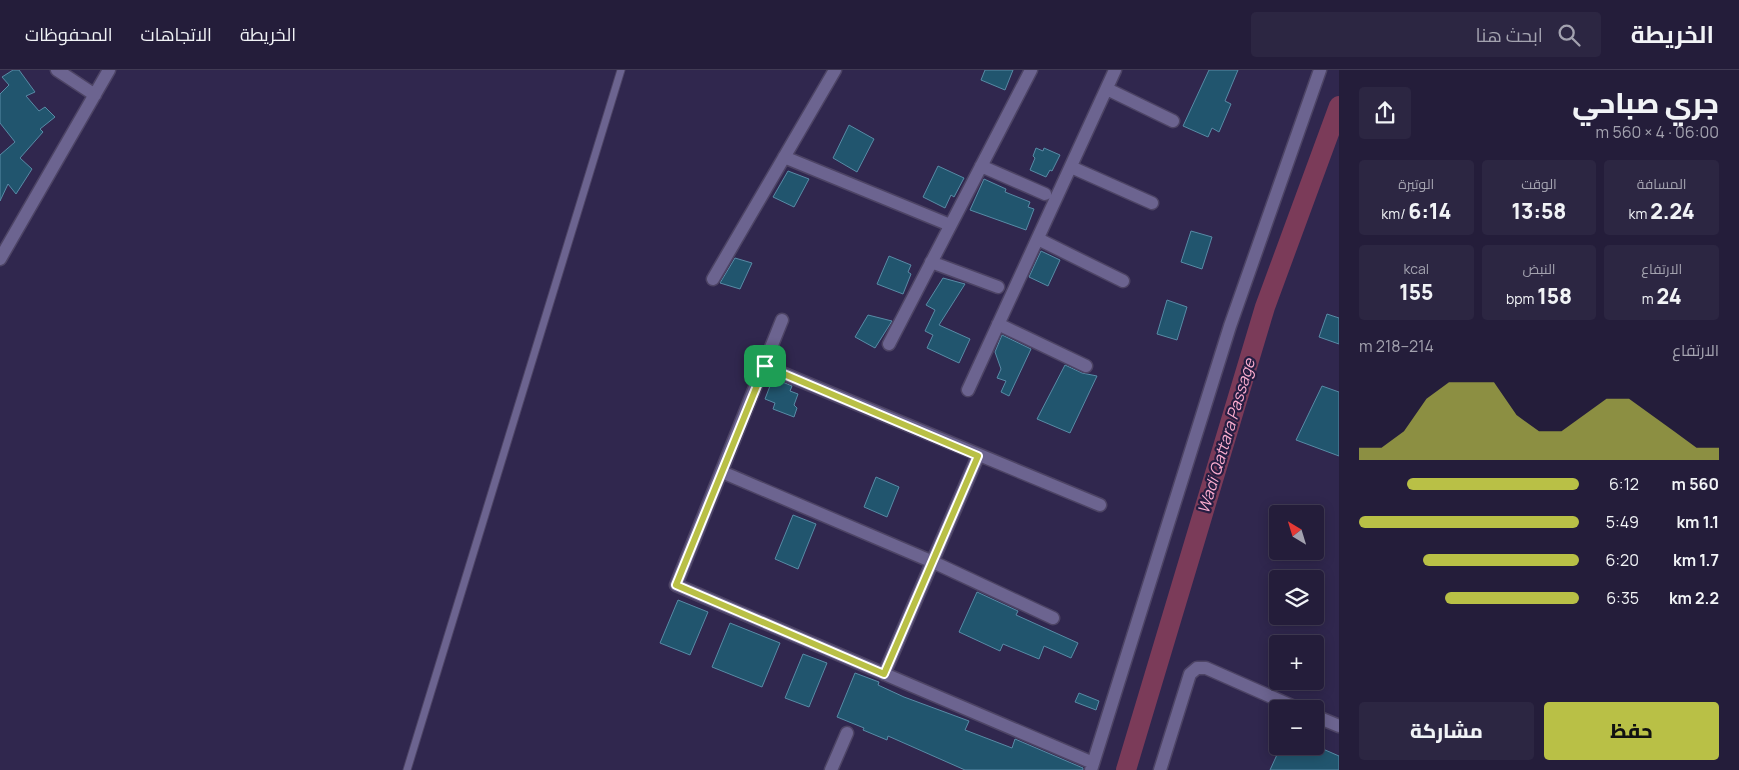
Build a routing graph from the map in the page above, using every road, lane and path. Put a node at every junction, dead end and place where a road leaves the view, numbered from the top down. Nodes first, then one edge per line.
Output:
1 (56, 70) edge
2 (109, 70) edge
3 (621, 70) edge
4 (835, 70) edge
5 (1030, 70) edge
6 (1115, 70) edge
7 (1320, 70) edge
8 (1106, 89) junction
9 (95, 95) junction
10 (1173, 121) dead end
11 (784, 157) junction
12 (981, 166) junction
13 (1071, 167) junction
14 (1045, 194) dead end
15 (1152, 203) dead end
16 (950, 225) junction
17 (1038, 239) junction
18 (0, 259) edge
19 (931, 262) junction
20 (713, 279) dead end
21 (1123, 281) dead end
22 (998, 287) dead end
23 (782, 320) dead end
24 (998, 324) junction
25 (889, 344) dead end
26 (765, 366) junction
27 (1086, 366) dead end
28 (968, 390) dead end
29 (978, 456) junction
30 (722, 472) junction
31 (1100, 505) dead end
32 (932, 562) junction
33 (1053, 618) dead end
34 (884, 674) junction
35 (1279, 700) edge
36 (1324, 720) edge
37 (1339, 726) edge
38 (847, 733) dead end
39 (1092, 766) edge
40 (407, 770) edge
41 (832, 770) edge
42 (1160, 770) edge

1 - 9 street
2 - 9 street
3 - 40 lane
4 - 11 street
5 - 12 street
6 - 8 street
7 - 39 street
8 - 10 street
8 - 13 street
9 - 18 street
11 - 16 street
11 - 20 street
12 - 14 street
12 - 16 street
13 - 15 street
13 - 17 street
16 - 19 street
17 - 21 street
17 - 24 street
19 - 22 street
19 - 25 street
23 - 26 street
24 - 27 street
24 - 28 street
26 - 29 street
26 - 30 street
29 - 31 street
29 - 32 street
30 - 32 street
30 - 34 street
32 - 33 street
32 - 34 street
34 - 39 street
35 - 42 street
36 - 37 street
38 - 41 street

